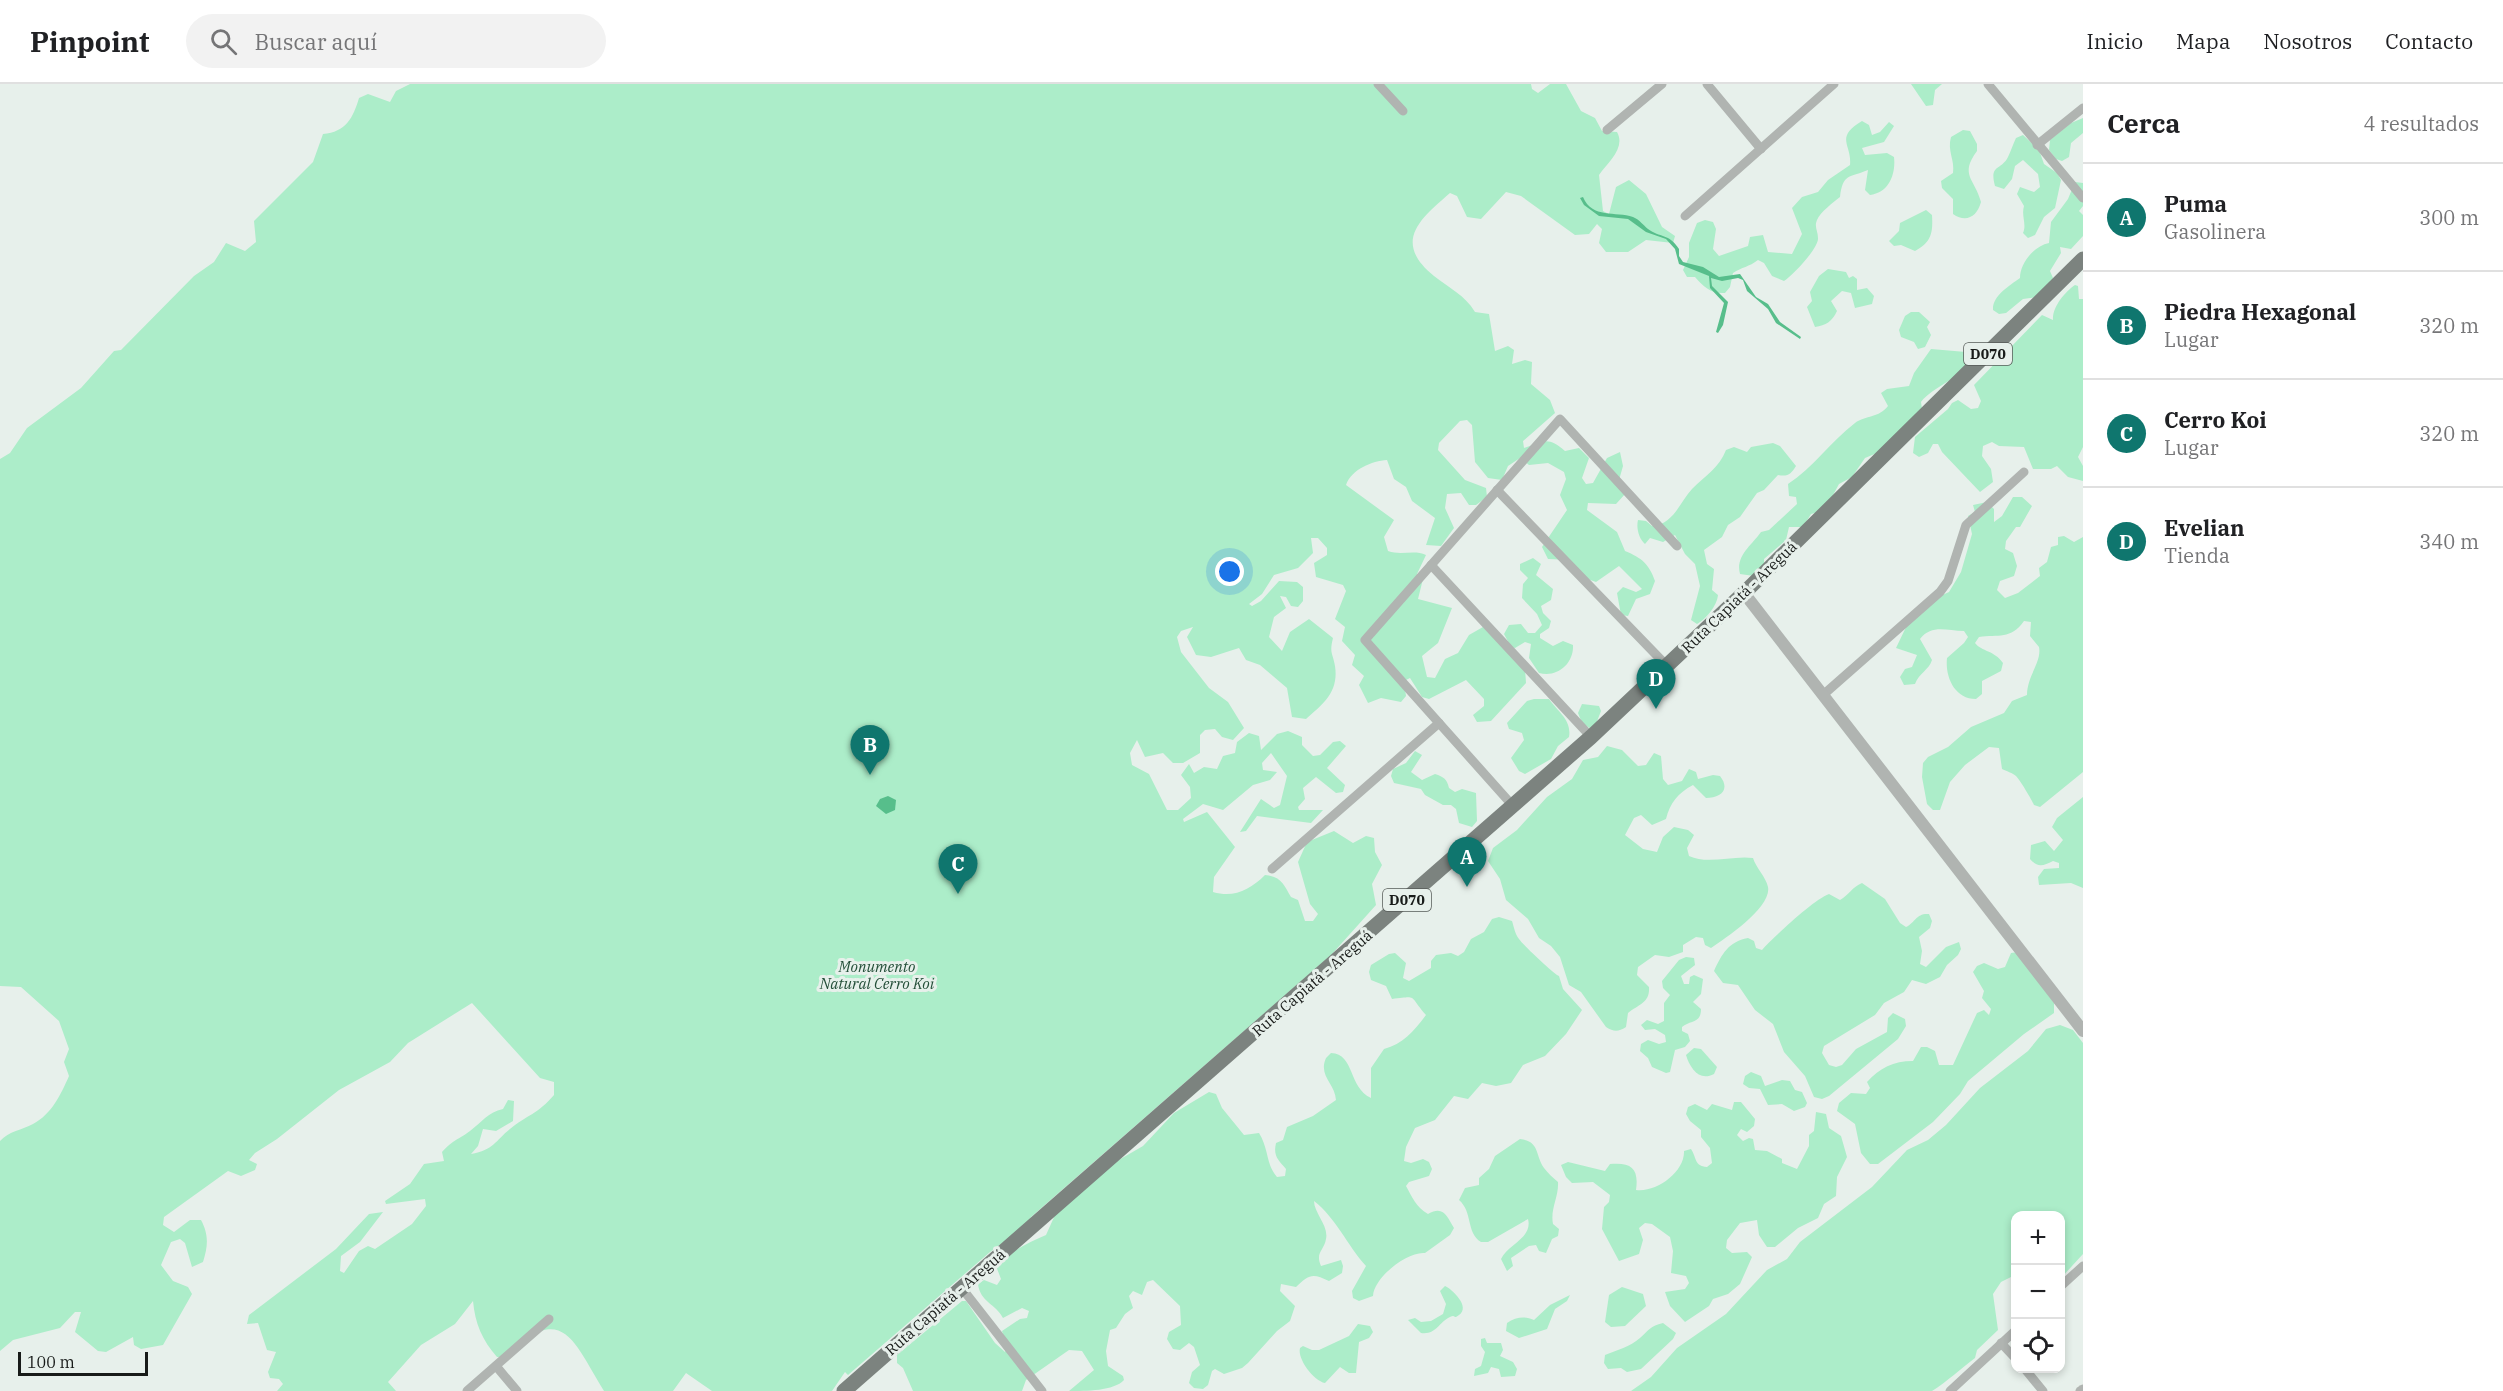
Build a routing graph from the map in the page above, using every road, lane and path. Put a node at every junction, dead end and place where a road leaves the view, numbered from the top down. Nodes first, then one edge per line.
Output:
1 (1378, 84) edge
2 (1662, 84) edge
3 (1707, 84) edge
4 (1834, 84) edge
5 (1988, 84) edge
6 (2083, 108) edge
7 (1403, 111) dead end
8 (1608, 130) dead end
9 (2037, 145) junction
10 (1761, 148) junction
11 (2083, 198) edge
12 (1684, 216) dead end
13 (2083, 259) edge
14 (2024, 472) dead end
15 (1497, 490) junction
16 (1677, 546) dead end
17 (1431, 565) junction
18 (1744, 593) junction
19 (1666, 666) junction
20 (1823, 695) junction
21 (1439, 723) junction
22 (1591, 737) junction
23 (1513, 806) junction
24 (1272, 869) dead end
25 (2083, 1031) edge
26 (2083, 1266) edge
27 (2065, 1283) edge
28 (960, 1287) junction
29 (549, 1319) dead end
30 (2011, 1334) edge
31 (2001, 1343) junction
32 (2011, 1354) edge
33 (496, 1366) junction
34 (2028, 1373) edge
35 (467, 1391) edge
36 (517, 1391) edge
37 (844, 1391) edge
38 (1042, 1391) edge
39 (1950, 1391) edge
40 (2043, 1391) edge

1 - 7 street
2 - 8 street
3 - 10 street
4 - 10 street
5 - 9 street
6 - 9 street
9 - 11 street
10 - 12 street
13 - 18 main road, Ruta Capiatá - Areguá / D070
14 - 20 street
15 - 16 street
15 - 17 street
15 - 19 street
17 - 21 street
17 - 22 street
18 - 19 main road, Ruta Capiatá - Areguá / D070
18 - 20 street
19 - 22 main road, Ruta Capiatá - Areguá / D070
20 - 25 street
21 - 23 street
21 - 24 street
22 - 23 main road, Ruta Capiatá - Areguá / D070
23 - 28 main road, Ruta Capiatá - Areguá / D070
26 - 27 street
28 - 37 main road, Ruta Capiatá - Areguá / D070
28 - 38 street
29 - 33 street
30 - 31 street
31 - 32 street
31 - 39 street
33 - 35 street
33 - 36 street
34 - 40 street

